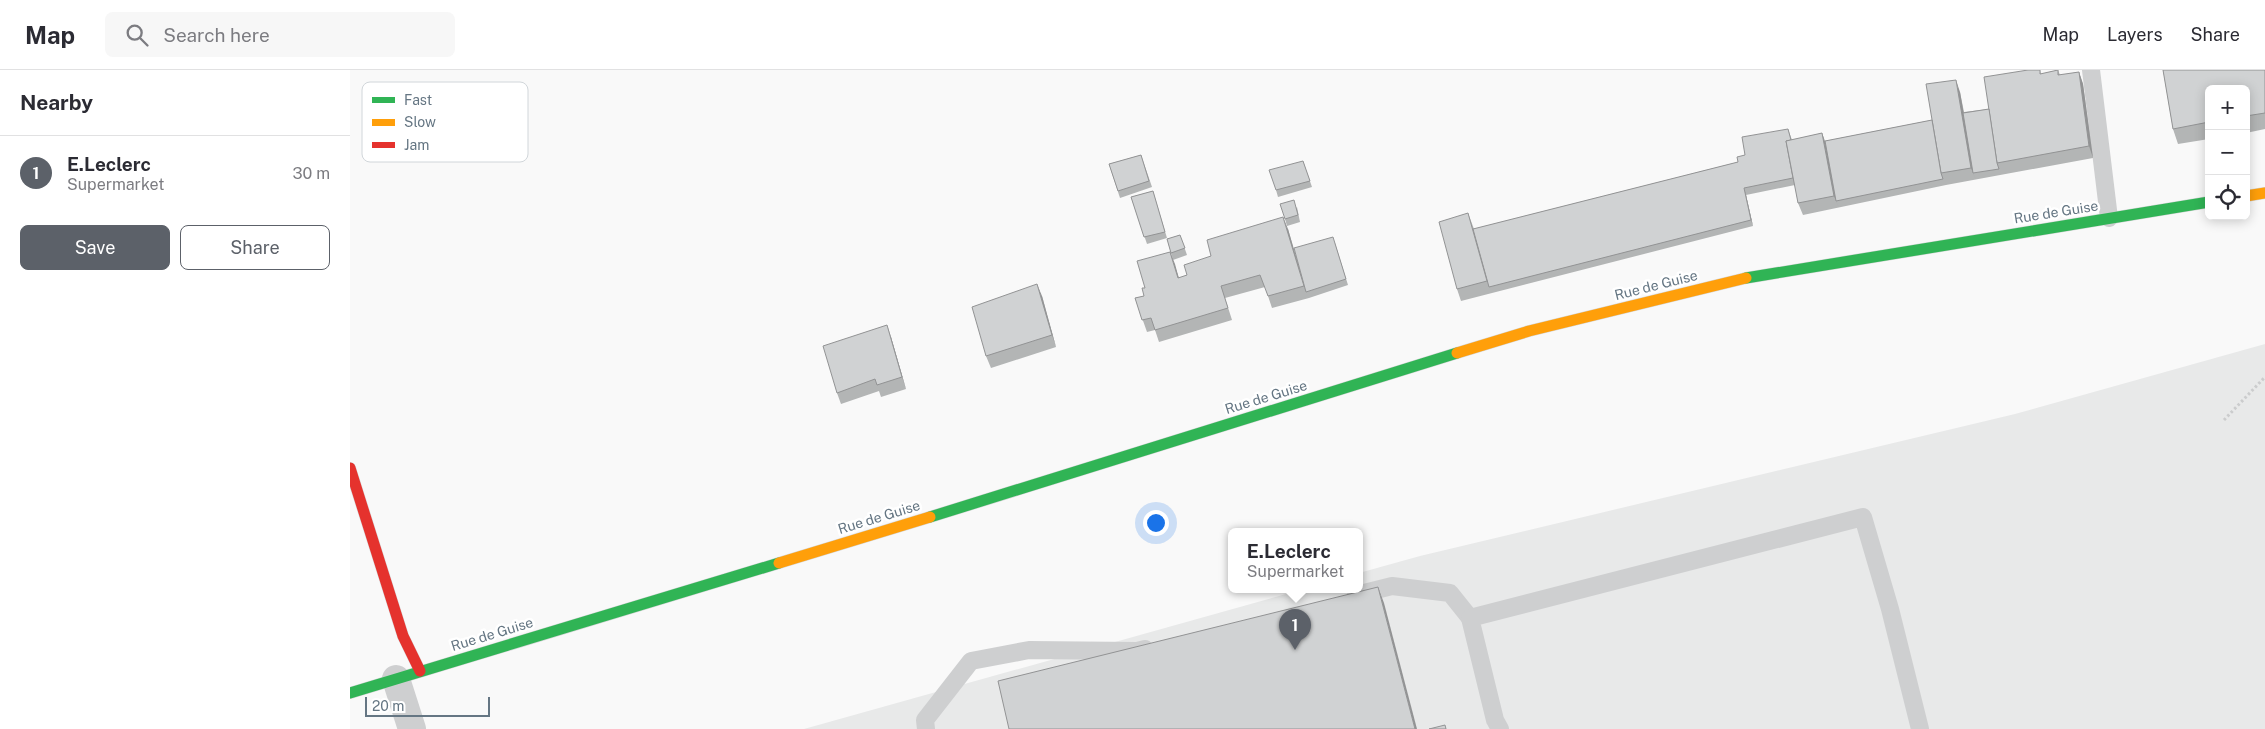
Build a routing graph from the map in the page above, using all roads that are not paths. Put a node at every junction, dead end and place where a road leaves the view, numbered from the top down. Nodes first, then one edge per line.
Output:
1 (2091, 70) edge
2 (2265, 193) edge
3 (2250, 195) edge
4 (2205, 203) edge
5 (2109, 218) junction
6 (350, 468) edge
7 (1335, 600) edge
8 (1470, 618) junction
9 (1166, 644) edge
10 (408, 675) junction
11 (350, 693) edge
12 (412, 729) edge
13 (926, 729) edge
14 (1500, 729) edge
15 (1920, 729) edge

1 - 5 lane
2 - 3 main road
4 - 5 main road, Rue de Guise
5 - 10 main road, Rue de Guise
6 - 10 main road
7 - 8 lane
8 - 14 lane
8 - 15 lane
9 - 13 lane
10 - 11 main road, Rue de Guise
10 - 12 street

